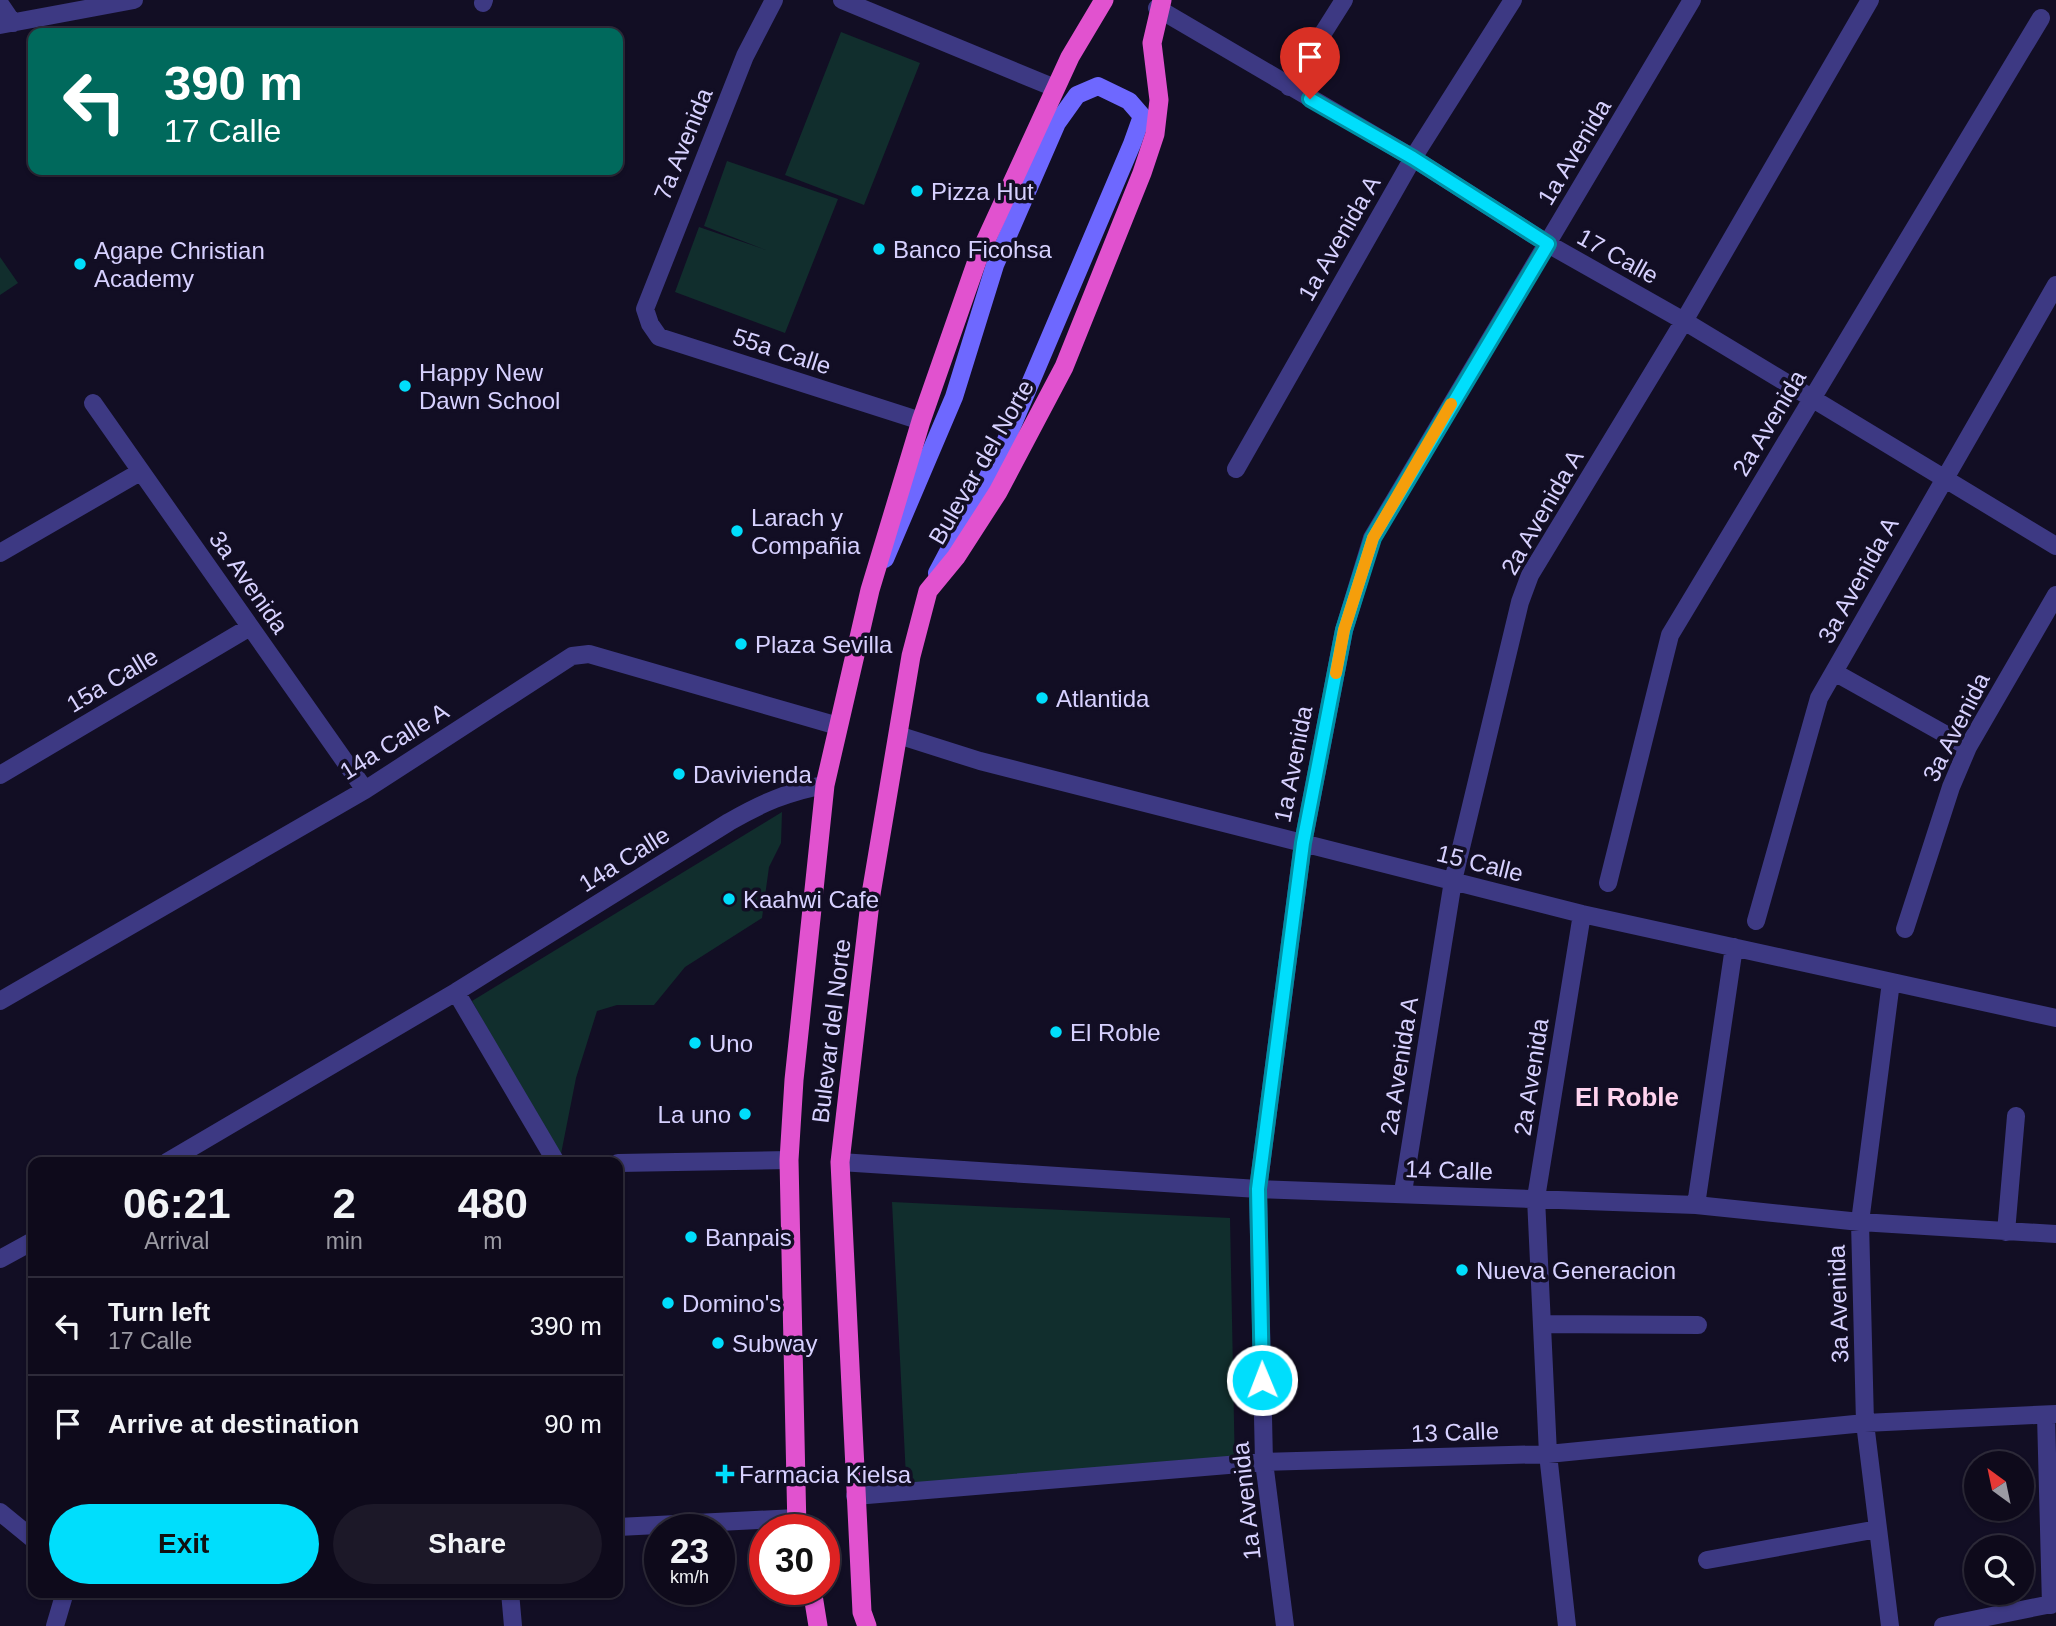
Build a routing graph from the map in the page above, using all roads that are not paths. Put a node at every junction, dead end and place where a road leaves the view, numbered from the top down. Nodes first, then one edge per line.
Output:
1 (134, 0) edge
2 (774, 0) edge
3 (842, 0) edge
4 (1104, 0) edge
5 (1344, 0) edge
6 (1513, 0) edge
7 (1692, 0) edge
8 (1870, 0) edge
9 (0, 4) edge
10 (1160, 4) edge
11 (2041, 18) dead end
12 (7, 24) edge
13 (1289, 87) junction
14 (1055, 88) junction
15 (1413, 158) junction
16 (1548, 244) junction
17 (2056, 285) edge
18 (645, 309) joint
19 (1684, 321) junction
20 (1813, 398) junction
21 (93, 403) dead end
22 (921, 421) junction
23 (1236, 469) dead end
24 (140, 472) junction
25 (1942, 480) junction
26 (2056, 546) edge
27 (0, 554) edge
28 (870, 590) junction
29 (928, 591) junction
30 (2056, 595) edge
31 (250, 627) junction
32 (1834, 672) junction
33 (838, 726) junction
34 (898, 735) junction
35 (1968, 747) junction
36 (0, 775) edge
37 (825, 785) junction
38 (365, 790) junction
39 (1303, 843) junction
40 (1454, 881) junction
41 (1608, 883) dead end
42 (1582, 914) junction
43 (1756, 921) dead end
44 (1905, 929) dead end
45 (1734, 947) junction
46 (1891, 982) junction
47 (456, 992) junction
48 (0, 1001) edge
49 (2056, 1018) edge
50 (795, 1072) junction
51 (2016, 1116) dead end
52 (176, 1157) edge
53 (553, 1157) edge
54 (789, 1160) junction
55 (840, 1162) junction
56 (623, 1163) edge
57 (1258, 1189) junction
58 (1403, 1192) junction
59 (1536, 1198) junction
60 (1696, 1205) junction
61 (1860, 1222) junction
62 (2006, 1232) junction
63 (2056, 1234) edge
64 (28, 1244) edge
65 (0, 1259) edge
66 (1544, 1324) junction
67 (1698, 1325) dead end
68 (2051, 1414) edge
69 (1866, 1423) junction
70 (1548, 1454) junction
71 (1264, 1462) junction
72 (855, 1496) junction
73 (0, 1512) edge
74 (800, 1514) edge
75 (800, 1514) edge
76 (749, 1526) edge
77 (623, 1527) edge
78 (1878, 1529) junction
79 (28, 1535) edge
80 (1707, 1560) dead end
81 (63, 1598) edge
82 (511, 1598) edge
83 (2053, 1604) edge
84 (805, 1605) edge
85 (815, 1605) edge
86 (864, 1621) edge
87 (55, 1626) edge
88 (513, 1626) edge
89 (807, 1626) edge
90 (818, 1626) edge
91 (1284, 1626) edge
92 (1567, 1626) edge
93 (1890, 1626) edge
94 (1943, 1626) edge

1 - 12 street
2 - 18 street, 7a Avenida
3 - 14 street
4 - 14 highway, Bulevar del Norte
5 - 13 street
6 - 15 street, 1a Avenida A
7 - 16 street, 1a Avenida
8 - 19 street, 2a Avenida A
9 - 12 street
10 - 13 street, 17 Calle
10 - 29 highway, Bulevar del Norte
11 - 20 street, 2a Avenida
13 - 15 street, 17 Calle
14 - 22 highway, Bulevar del Norte
15 - 16 street, 17 Calle
15 - 23 street, 1a Avenida A
16 - 19 street, 17 Calle
16 - 39 street, 1a Avenida
17 - 25 street, 3a Avenida A
18 - 22 street, 55a Calle
19 - 20 street, 17 Calle
19 - 40 street, 2a Avenida A
20 - 25 street, 17 Calle
20 - 41 street, 2a Avenida
21 - 24 street, 3a Avenida
22 - 28 highway, Bulevar del Norte
24 - 27 street
24 - 31 street, 3a Avenida
25 - 26 street, 17 Calle
25 - 32 street, 3a Avenida A
28 - 29 main road
28 - 33 highway, Bulevar del Norte
29 - 34 highway, Bulevar del Norte
30 - 35 street, 3a Avenida
31 - 36 street, 15a Calle
31 - 38 street, 3a Avenida
32 - 35 street
32 - 43 street, 3a Avenida A
33 - 37 highway, Bulevar del Norte
33 - 38 street, 14a Calle A
34 - 39 street, 15 Calle
34 - 55 highway, Bulevar del Norte
35 - 44 street, 3a Avenida
37 - 47 street, 14a Calle
37 - 50 highway, Bulevar del Norte
38 - 48 street, 14a Calle A
39 - 40 street, 15 Calle
39 - 57 street, 1a Avenida
40 - 42 street, 15 Calle
40 - 58 street, 2a Avenida A
42 - 45 street, 15 Calle
42 - 59 street, 2a Avenida
45 - 46 street, 15 Calle
45 - 60 street
46 - 49 street, 15 Calle
46 - 61 street, 3a Avenida
47 - 52 street, 14a Calle
47 - 53 street
50 - 54 highway, Bulevar del Norte
50 - 74 highway
51 - 62 street
54 - 56 street
54 - 75 highway, Bulevar del Norte
55 - 57 street, 14 Calle
55 - 72 highway, Bulevar del Norte
57 - 58 street, 14 Calle
57 - 71 street, 1a Avenida
58 - 59 street, 14 Calle
59 - 60 street, 14 Calle
59 - 66 street, 2a Avenida
60 - 61 street, 14 Calle
61 - 62 street, 14 Calle
61 - 69 street, 3a Avenida
62 - 63 street, 14 Calle
64 - 65 street
66 - 67 street
66 - 70 street, 2a Avenida
68 - 69 street, 13 Calle
68 - 83 street
69 - 70 street, 13 Calle
69 - 78 street, 3a Avenida
70 - 71 street, 13 Calle
70 - 92 street, 2a Avenida
71 - 72 street, 13 Calle
71 - 91 street, 1a Avenida
72 - 86 highway, Bulevar del Norte
73 - 79 street
76 - 77 street
78 - 80 street
78 - 93 street, 3a Avenida
81 - 87 street
82 - 88 street
83 - 94 street
84 - 89 highway
85 - 90 highway

